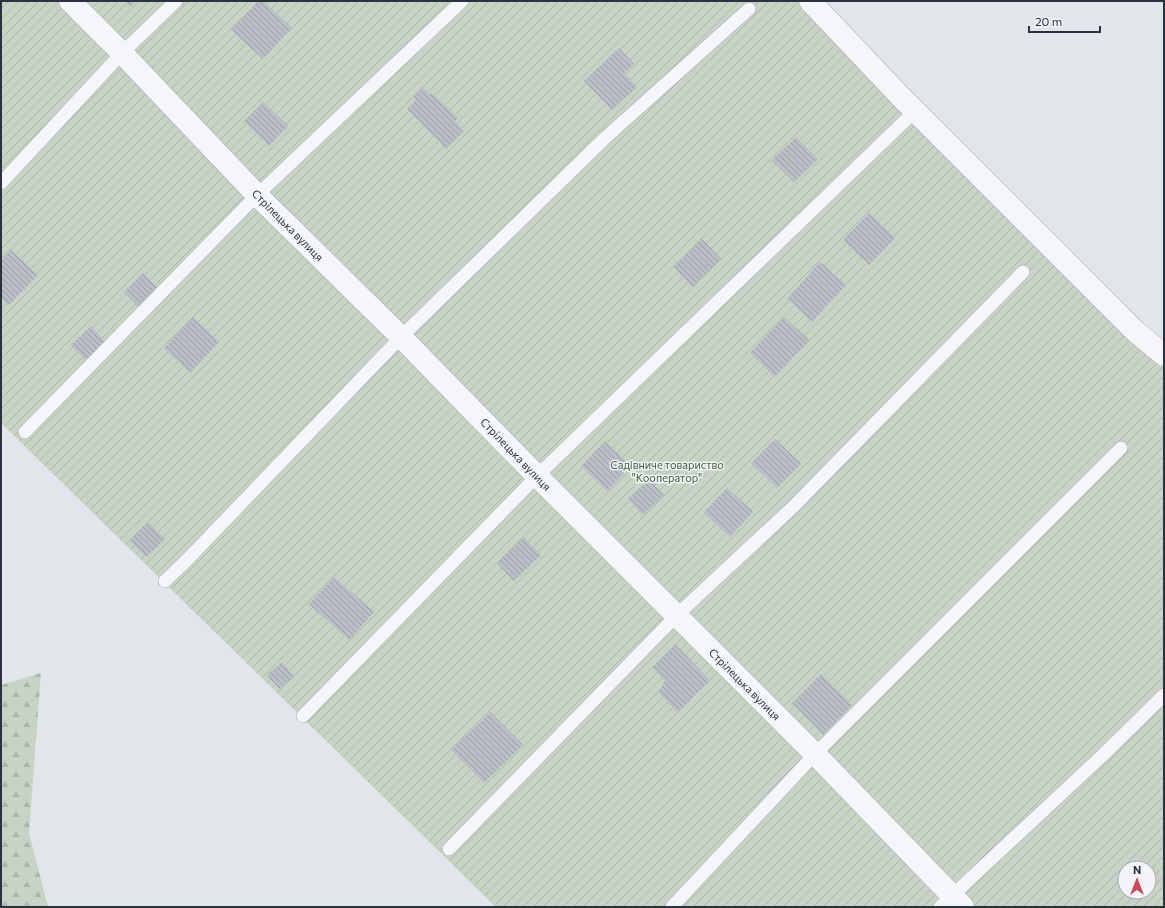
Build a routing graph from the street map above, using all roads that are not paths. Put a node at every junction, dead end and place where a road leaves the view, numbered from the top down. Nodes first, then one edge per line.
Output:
1 (70, 1) edge
2 (176, 1) edge
3 (462, 1) edge
4 (810, 1) edge
5 (749, 9) dead end
6 (122, 53) junction
7 (915, 111) junction
8 (1, 183) edge
9 (257, 195) junction
10 (1024, 272) dead end
11 (401, 337) junction
12 (1164, 355) edge
13 (25, 432) dead end
14 (1121, 448) dead end
15 (537, 476) junction
16 (165, 581) dead end
17 (677, 615) junction
18 (1164, 695) edge
19 (303, 716) dead end
20 (815, 754) junction
21 (449, 849) dead end
22 (951, 903) edge
23 (672, 907) edge

1 - 6 street, Стрілецька вулиця
2 - 6 lane
3 - 9 lane
4 - 7 street
5 - 11 lane
6 - 8 lane
6 - 9 street, Стрілецька вулиця
7 - 12 street
7 - 15 lane
9 - 11 street, Стрілецька вулиця
9 - 13 lane
10 - 17 lane
11 - 15 street, Стрілецька вулиця
11 - 16 lane
14 - 20 lane
15 - 17 street, Стрілецька вулиця
15 - 19 lane
17 - 20 street, Стрілецька вулиця
17 - 21 lane
18 - 22 lane
20 - 22 street, Стрілецька вулиця
20 - 23 lane

